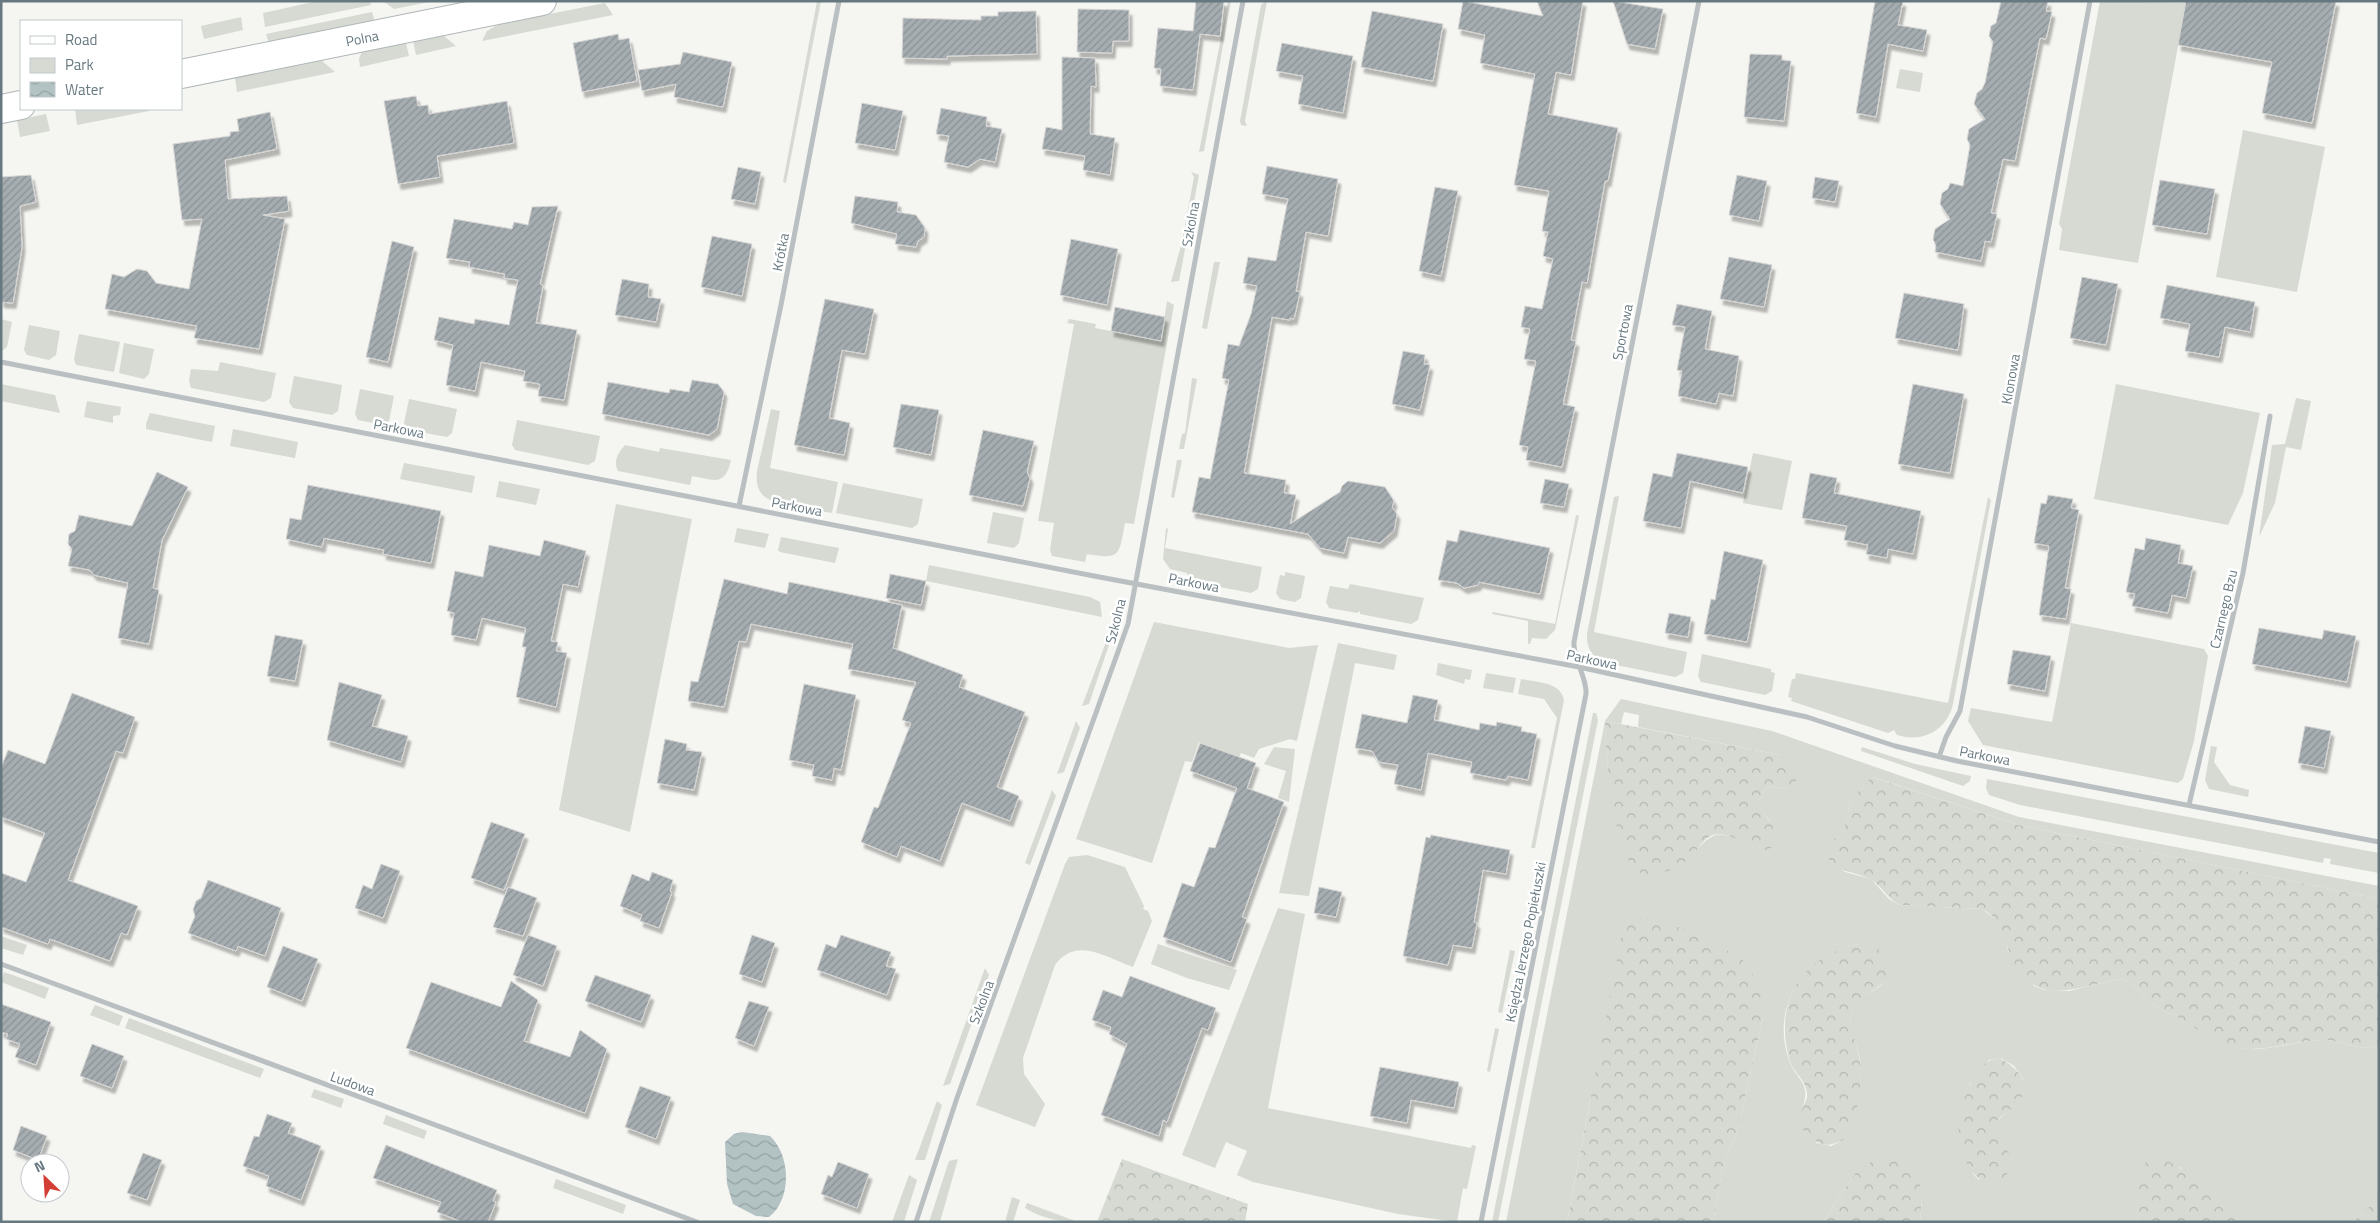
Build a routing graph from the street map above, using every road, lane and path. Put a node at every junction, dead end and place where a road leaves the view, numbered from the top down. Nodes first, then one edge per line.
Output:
1 (542, 1) edge
2 (839, 1) edge
3 (1243, 1) edge
4 (1699, 1) edge
5 (2090, 1) edge
6 (182, 74) edge
7 (20, 105) edge
8 (1, 109) edge
9 (1, 362) edge
10 (2270, 416) dead end
11 (739, 506) junction
12 (1135, 583) junction
13 (1579, 667) junction
14 (1939, 757) junction
15 (2189, 805) junction
16 (2379, 842) edge
17 (1, 964) edge
18 (696, 1222) edge
19 (916, 1222) edge
20 (1481, 1222) edge

1 - 6 street, Polna
2 - 11 street, Krótka
3 - 12 street, Szkolna
4 - 13 street, Sportowa
5 - 14 street, Klonowa
7 - 8 street
9 - 11 street, Parkowa
10 - 15 street, Czarnego Bzu
11 - 12 street, Parkowa
12 - 13 street, Parkowa
12 - 19 street, Szkolna
13 - 14 street, Parkowa
13 - 20 street, Księdza Jerzego Popiełuszki
14 - 15 street, Parkowa
15 - 16 street, Parkowa
17 - 18 street, Ludowa

